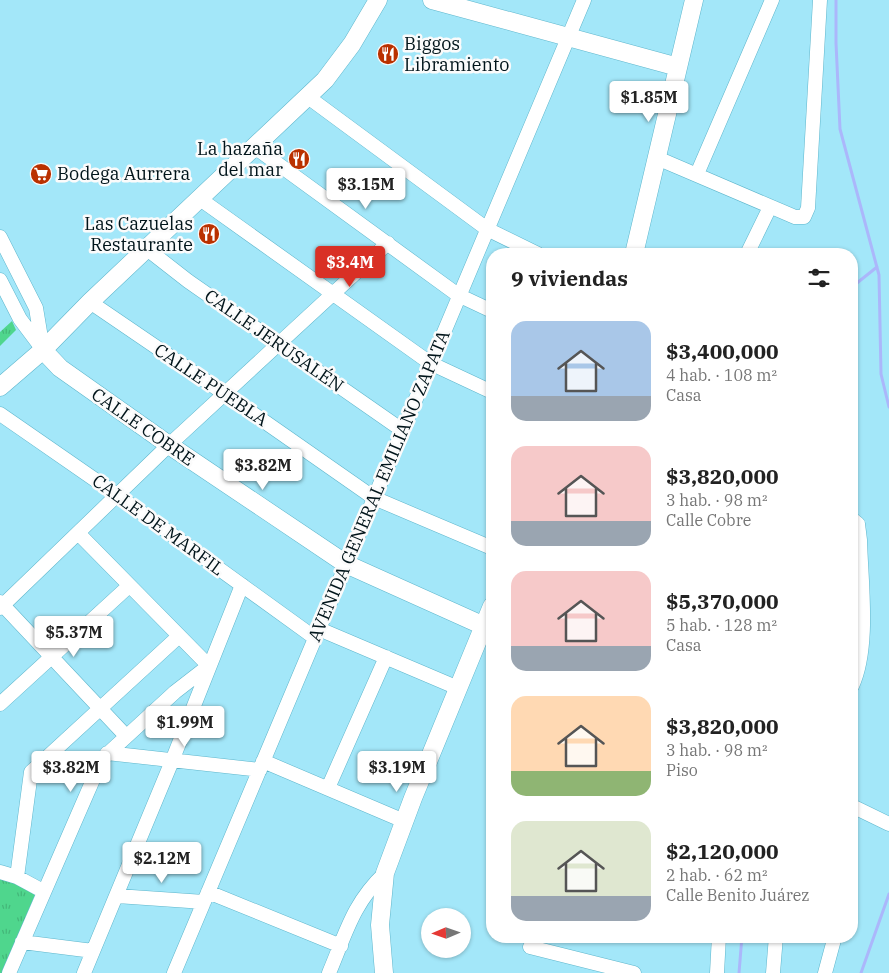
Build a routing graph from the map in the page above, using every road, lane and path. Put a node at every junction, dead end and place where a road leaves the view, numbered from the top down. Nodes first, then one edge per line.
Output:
1 (378, 0) edge
2 (432, 0) edge
3 (584, 0) edge
4 (694, 0) edge
5 (772, 0) edge
6 (820, 0) edge
7 (568, 37) junction
8 (678, 67) junction
9 (308, 97) junction
10 (256, 148) junction
11 (657, 158) junction
12 (697, 174) junction
13 (200, 199) junction
14 (770, 207) junction
15 (487, 229) junction
16 (0, 237) edge
17 (388, 243) junction
18 (526, 248) edge
19 (635, 248) edge
20 (750, 248) edge
21 (147, 250) junction
22 (0, 280) edge
23 (334, 294) junction
24 (458, 295) junction
25 (90, 302) junction
26 (486, 308) edge
27 (279, 345) junction
28 (43, 350) junction
29 (430, 364) junction
30 (0, 387) edge
31 (486, 389) edge
32 (225, 394) junction
33 (0, 414) edge
34 (402, 430) junction
35 (169, 445) junction
36 (117, 495) junction
37 (374, 498) junction
38 (858, 524) edge
39 (78, 533) junction
40 (486, 545) edge
41 (346, 564) junction
42 (242, 585) junction
43 (129, 586) junction
44 (1, 605) edge
45 (486, 627) edge
46 (486, 632) edge
47 (317, 633) junction
48 (178, 637) junction
49 (52, 656) junction
50 (386, 657) junction
51 (208, 666) junction
52 (858, 673) edge
53 (458, 688) junction
54 (0, 704) edge
55 (100, 707) junction
56 (126, 736) junction
57 (108, 753) junction
58 (172, 762) junction
59 (262, 765) junction
60 (328, 788) junction
61 (858, 809) edge
62 (404, 821) junction
63 (889, 824) edge
64 (0, 872) edge
65 (386, 873) junction
66 (17, 877) junction
67 (43, 891) junction
68 (117, 896) junction
69 (206, 897) junction
70 (22, 942) junction
71 (719, 943) edge
72 (775, 943) edge
73 (833, 943) edge
74 (341, 946) junction
75 (530, 946) dead end
76 (93, 951) junction
77 (9, 973) edge
78 (84, 973) edge
79 (174, 973) edge
80 (329, 973) edge
81 (384, 973) edge
82 (634, 973) edge
83 (717, 973) edge
84 (772, 973) edge
85 (825, 973) edge

1 - 9 main road
2 - 7 main road
3 - 7 street, AVENIDA GENERAL EMILIANO ZAPATA
4 - 8 main road
5 - 12 street
6 - 14 street
7 - 8 main road
7 - 15 street, AVENIDA GENERAL EMILIANO ZAPATA
8 - 11 main road
9 - 10 main road
9 - 15 street
10 - 13 main road
10 - 17 street
11 - 12 street
11 - 19 main road
12 - 14 street
13 - 21 main road
13 - 23 street
14 - 20 street
15 - 18 street
15 - 24 street, AVENIDA GENERAL EMILIANO ZAPATA
16 - 28 street
17 - 23 street
17 - 24 street
21 - 25 main road
21 - 27 street, CALLE JERUSALÉN
22 - 28 street
23 - 27 street
23 - 29 street
24 - 26 street
24 - 29 street, AVENIDA GENERAL EMILIANO ZAPATA
25 - 28 main road
25 - 32 street, CALLE PUEBLA
27 - 32 street
27 - 34 street, CALLE JERUSALÉN
28 - 30 main road
28 - 35 main road, CALLE COBRE
29 - 31 street
29 - 34 street, AVENIDA GENERAL EMILIANO ZAPATA
32 - 35 street
32 - 37 street, CALLE PUEBLA
33 - 36 street, CALLE DE MARFIL
34 - 37 street, AVENIDA GENERAL EMILIANO ZAPATA
35 - 36 street
35 - 41 main road, CALLE COBRE
36 - 39 street
36 - 42 street, CALLE DE MARFIL
37 - 40 street, CALLE PUEBLA
37 - 41 street, AVENIDA GENERAL EMILIANO ZAPATA
38 - 52 street
39 - 43 street
39 - 44 street
41 - 45 main road, CALLE COBRE
41 - 47 street, AVENIDA GENERAL EMILIANO ZAPATA
42 - 47 street, CALLE DE MARFIL
42 - 51 street
43 - 48 street
43 - 49 street
44 - 49 street
46 - 53 main road
47 - 50 street, CALLE DE MARFIL
47 - 59 street, AVENIDA GENERAL EMILIANO ZAPATA
48 - 51 street
48 - 55 street
49 - 54 street
49 - 55 street
50 - 53 street, CALLE DE MARFIL
50 - 60 street
51 - 56 street
51 - 58 street
53 - 62 main road
55 - 56 street
55 - 66 street
56 - 57 street
57 - 58 street
57 - 67 street
58 - 59 street
58 - 68 street
59 - 60 street
59 - 69 street, AVENIDA GENERAL EMILIANO ZAPATA
60 - 62 street
61 - 63 street
62 - 65 main road
64 - 66 street
65 - 74 street
65 - 81 main road
66 - 67 street
67 - 70 street
68 - 69 street
68 - 76 street
69 - 74 street
69 - 79 street, AVENIDA GENERAL EMILIANO ZAPATA
70 - 76 street
70 - 77 street
71 - 83 street
72 - 84 street
73 - 85 street
74 - 80 street
75 - 82 street
76 - 78 street

